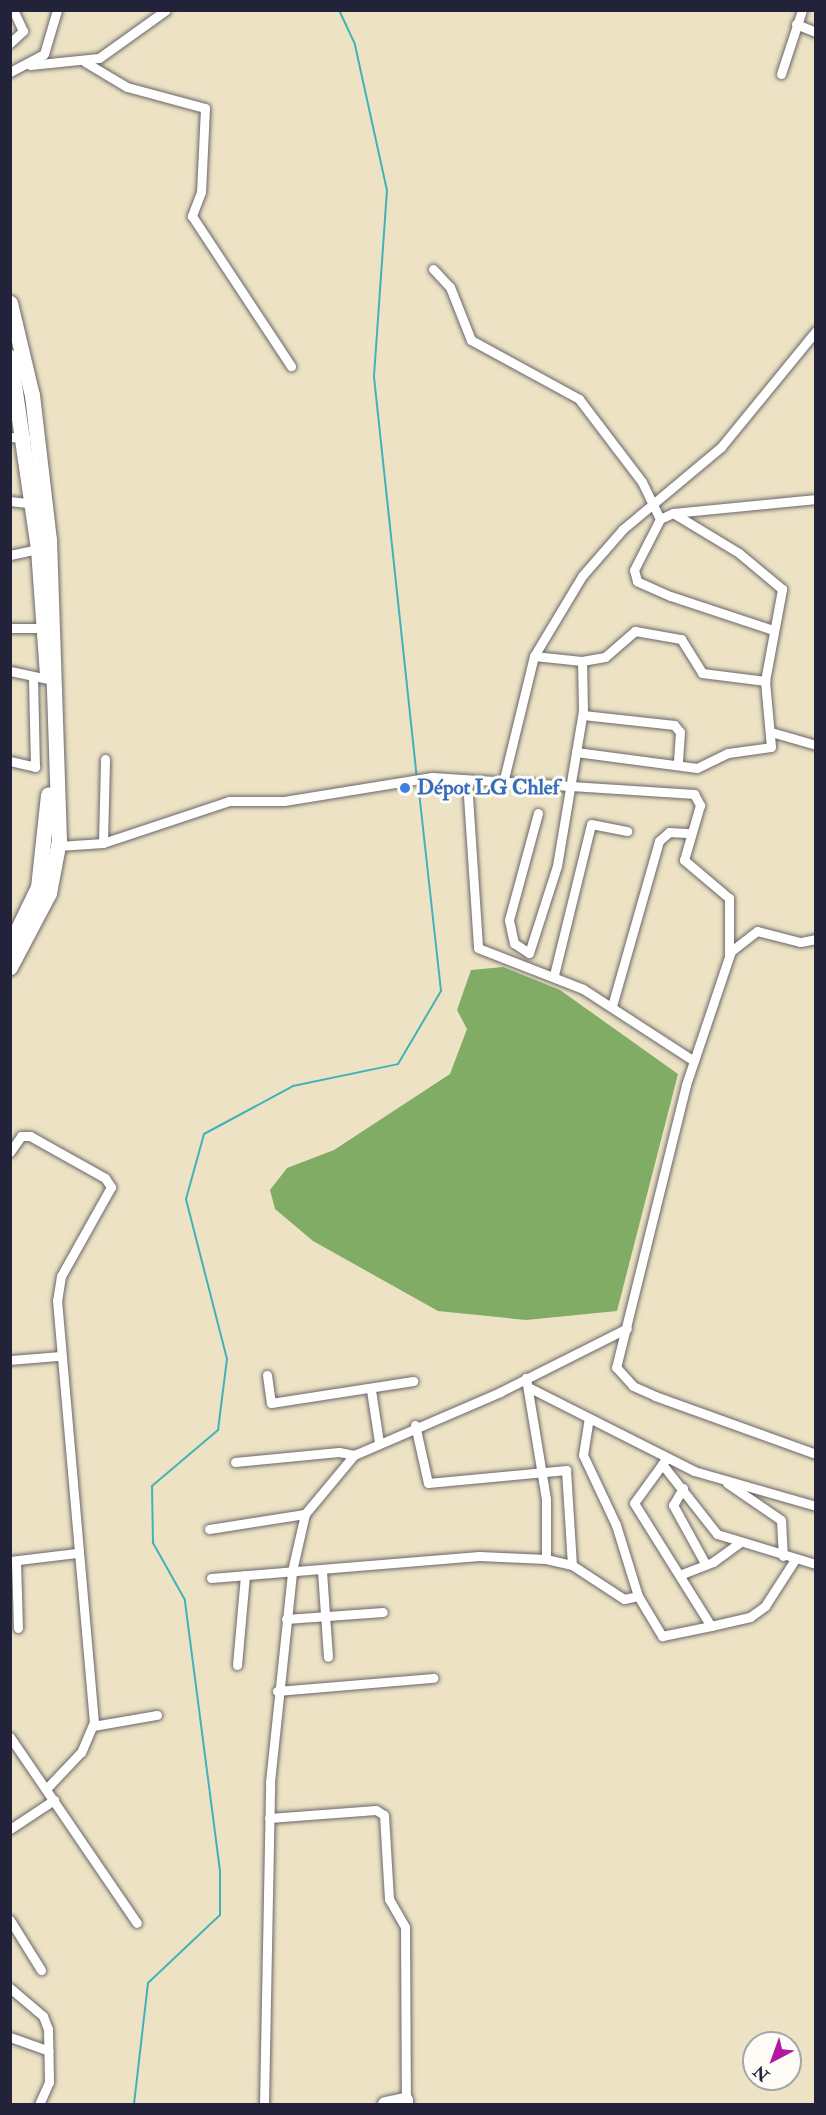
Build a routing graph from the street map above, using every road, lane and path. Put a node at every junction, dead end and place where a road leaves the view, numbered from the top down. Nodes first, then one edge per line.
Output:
1 (13, 10) edge
2 (57, 10) edge
3 (166, 10) edge
4 (802, 10) edge
5 (796, 24) junction
6 (816, 32) edge
7 (10, 43) edge
8 (85, 62) junction
9 (30, 65) junction
10 (10, 72) edge
11 (781, 74) dead end
12 (434, 269) dead end
13 (10, 303) edge
14 (816, 331) edge
15 (10, 357) edge
16 (291, 366) dead end
17 (27, 434) edge
18 (816, 499) edge
19 (10, 501) edge
20 (33, 504) junction
21 (654, 504) junction
22 (673, 513) junction
23 (660, 519) junction
24 (38, 549) junction
25 (10, 555) edge
26 (49, 627) junction
27 (10, 628) edge
28 (773, 630) junction
29 (534, 656) junction
30 (582, 661) junction
31 (10, 671) edge
32 (40, 678) junction
33 (765, 681) junction
34 (583, 715) junction
35 (771, 732) junction
36 (816, 745) edge
37 (576, 752) junction
38 (105, 759) dead end
39 (10, 761) edge
40 (678, 764) junction
41 (467, 781) junction
42 (503, 783) junction
43 (567, 787) junction
44 (538, 813) dead end
45 (627, 831) dead end
46 (691, 832) junction
47 (55, 841) junction
48 (103, 843) junction
49 (35, 911) junction
50 (816, 939) edge
51 (10, 945) edge
52 (729, 955) junction
53 (10, 968) edge
54 (554, 975) junction
55 (612, 1005) junction
56 (694, 1060) junction
57 (10, 1152) edge
58 (627, 1328) junction
59 (59, 1356) junction
60 (10, 1360) edge
61 (267, 1375) dead end
62 (413, 1381) dead end
63 (527, 1382) junction
64 (371, 1390) junction
65 (589, 1419) junction
66 (415, 1425) junction
67 (379, 1442) junction
68 (354, 1455) junction
69 (816, 1455) edge
70 (664, 1461) junction
71 (235, 1462) dead end
72 (542, 1473) junction
73 (727, 1483) junction
74 (683, 1488) junction
75 (815, 1508) edge
76 (304, 1514) junction
77 (209, 1529) dead end
78 (739, 1543) junction
79 (77, 1553) junction
80 (783, 1556) junction
81 (546, 1559) junction
82 (13, 1561) edge
83 (794, 1561) junction
84 (816, 1564) edge
85 (572, 1565) junction
86 (706, 1565) junction
87 (292, 1571) junction
88 (322, 1571) junction
89 (682, 1574) junction
90 (245, 1575) junction
91 (211, 1578) dead end
92 (638, 1596) junction
93 (383, 1612) dead end
94 (324, 1616) junction
95 (286, 1619) junction
96 (711, 1626) junction
97 (18, 1628) dead end
98 (328, 1657) dead end
99 (237, 1665) dead end
100 (433, 1678) dead end
101 (278, 1691) junction
102 (157, 1715) dead end
103 (93, 1726) junction
104 (10, 1737) edge
105 (47, 1788) junction
106 (54, 1800) junction
107 (269, 1818) junction
108 (10, 1829) edge
109 (10, 1920) edge
110 (137, 1923) dead end
111 (41, 1970) dead end
112 (10, 1988) edge
113 (10, 2037) edge
114 (49, 2051) junction
115 (406, 2102) edge
116 (39, 2104) edge
117 (264, 2104) edge
118 (385, 2104) edge

1 - 7 street
2 - 9 street
3 - 8 street
4 - 5 street
5 - 6 street
5 - 11 street
8 - 9 street
8 - 16 street
9 - 10 street
12 - 21 street
13 - 17 main road
14 - 21 street
15 - 17 main road
17 - 20 main road
17 - 26 main road
18 - 22 street
19 - 20 street
20 - 24 main road
21 - 23 street
21 - 29 street
22 - 23 street
22 - 28 street
23 - 28 street
24 - 25 street
24 - 26 main road
26 - 27 street
26 - 32 main road
26 - 47 main road
28 - 33 street
29 - 30 street
29 - 42 street
30 - 33 street
30 - 34 street
31 - 32 street
32 - 39 street
32 - 47 main road
33 - 35 street
34 - 37 street
34 - 40 street
35 - 36 street
35 - 40 street
37 - 40 street
37 - 43 street
38 - 48 street
41 - 42 street
41 - 48 street
41 - 54 street
42 - 43 street
43 - 44 street
43 - 46 street
45 - 54 street
46 - 52 street
46 - 55 street
47 - 48 street
47 - 49 main road
49 - 51 main road
49 - 53 main road
50 - 52 street
52 - 56 street
54 - 55 street
55 - 56 street
56 - 58 street
57 - 59 street
58 - 63 street
58 - 69 street
59 - 60 street
59 - 79 street
61 - 64 street
62 - 64 street
63 - 65 street
63 - 66 street
63 - 72 street
64 - 67 street
65 - 70 street
65 - 92 street
66 - 67 street
66 - 72 street
67 - 68 street
68 - 71 street
68 - 76 street
70 - 73 street
70 - 74 street
70 - 89 street
72 - 81 street
72 - 85 street
73 - 75 street
73 - 80 street
74 - 78 street
74 - 86 street
76 - 77 street
76 - 87 street
78 - 80 street
78 - 86 street
79 - 82 street
79 - 103 street
80 - 83 street
81 - 85 street
81 - 88 street
82 - 97 street
83 - 84 street
83 - 96 street
85 - 92 street
86 - 89 street
87 - 88 street
87 - 90 street
87 - 95 street
88 - 94 street
89 - 96 street
90 - 91 street
90 - 99 street
92 - 96 street
93 - 94 street
94 - 95 street
94 - 98 street
95 - 101 street
100 - 101 street
101 - 107 street
102 - 103 street
103 - 105 street
104 - 105 street
105 - 106 street
106 - 108 street
106 - 110 street
107 - 115 street
107 - 117 street
109 - 111 street
112 - 114 street
113 - 114 street
114 - 116 street
115 - 118 main road

